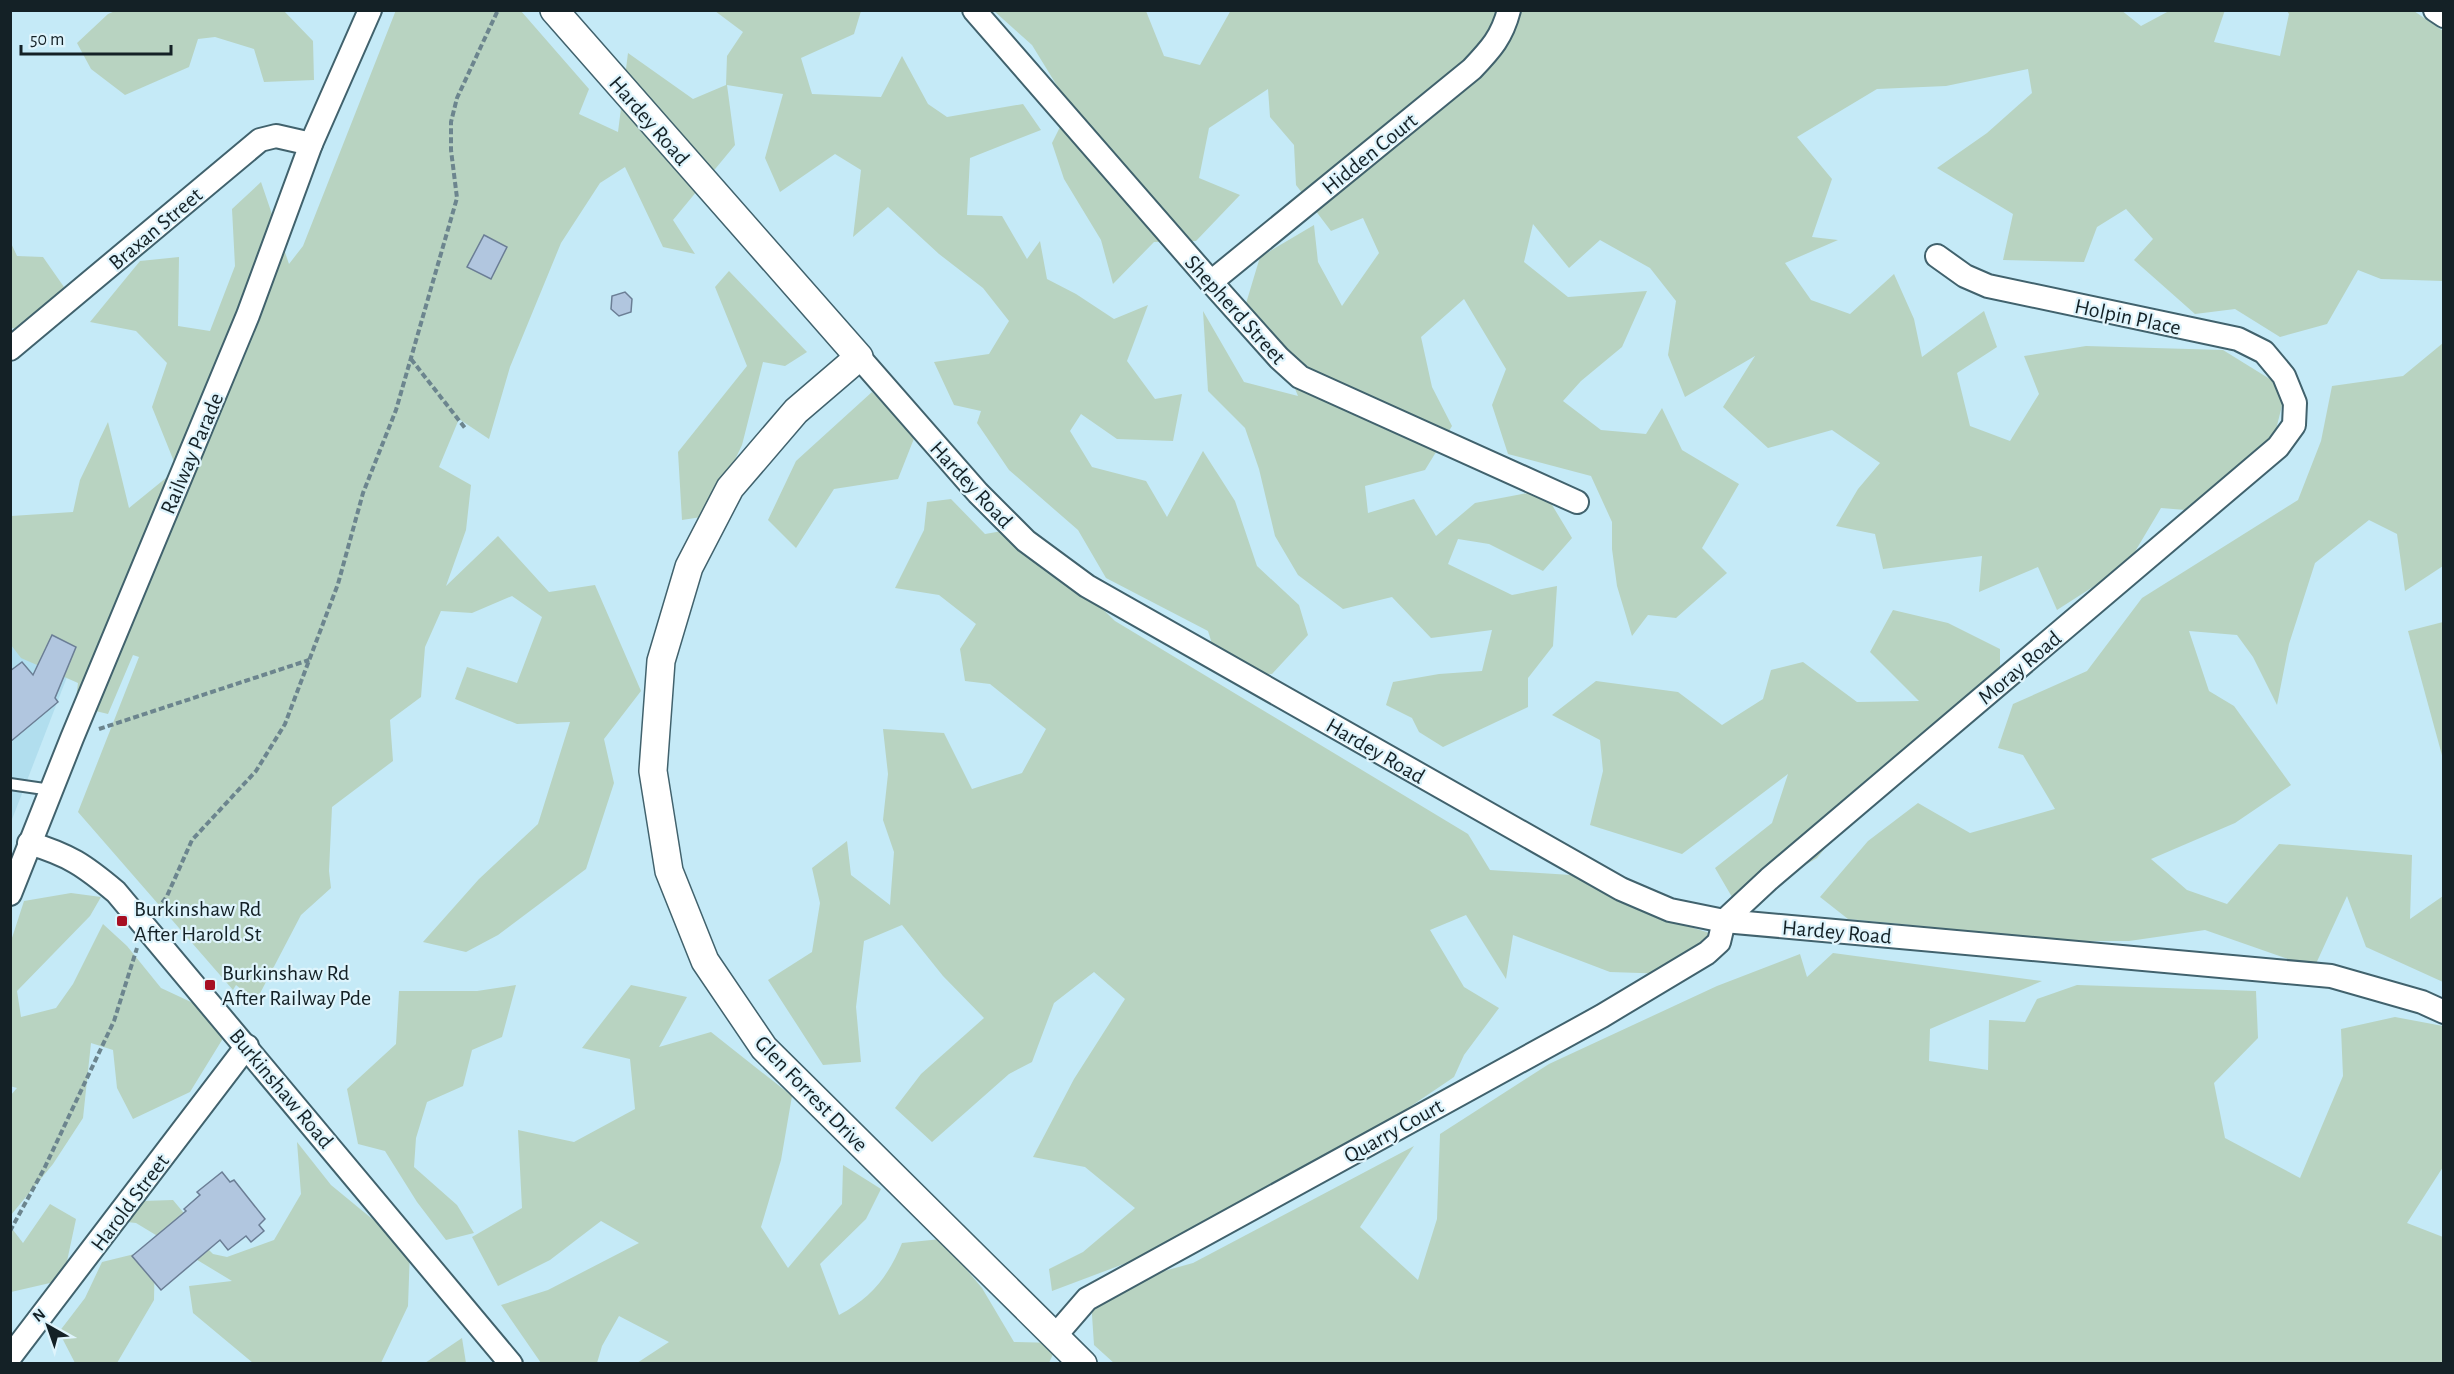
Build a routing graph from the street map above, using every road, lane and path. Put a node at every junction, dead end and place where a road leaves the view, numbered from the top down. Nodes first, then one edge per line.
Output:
1 (370, 10) edge
2 (498, 10) edge
3 (554, 10) edge
4 (974, 10) edge
5 (1509, 10) edge
6 (2435, 10) edge
7 (2444, 16) edge
8 (311, 144) junction
9 (1937, 256) dead end
10 (1211, 282) junction
11 (10, 349) edge
12 (859, 357) junction
13 (410, 359) junction
14 (2295, 403) joint
15 (465, 428) dead end
16 (1577, 502) dead end
17 (309, 660) junction
18 (72, 738) junction
19 (10, 784) edge
20 (51, 790) junction
21 (29, 843) junction
22 (10, 894) edge
23 (1724, 921) junction
24 (144, 926) junction
25 (2444, 1012) edge
26 (247, 1046) junction
27 (10, 1231) edge
28 (1055, 1336) junction
29 (10, 1357) edge
30 (511, 1364) edge
31 (1083, 1364) edge

1 - 8 street, Railway Parade
2 - 13 path
3 - 12 street, Hardey Road
4 - 10 street, Shepherd Street
5 - 10 street, Hidden Court
6 - 7 street
8 - 11 street, Braxan Street
8 - 18 street, Railway Parade
9 - 14 street, Holpin Place
10 - 16 street, Shepherd Street
12 - 23 street, Hardey Road
12 - 28 street, Glen Forrest Drive
13 - 15 path
13 - 17 path
14 - 23 street, Moray Road
17 - 18 path
17 - 24 path
18 - 20 street, Railway Parade
19 - 20 lane
20 - 21 street, Railway Parade
21 - 22 street, Railway Parade
21 - 24 street, Burkinshaw Road
23 - 25 street, Hardey Road
23 - 28 street, Quarry Court
24 - 26 street, Burkinshaw Road
24 - 27 path
26 - 29 street, Harold Street
26 - 30 street, Burkinshaw Road
28 - 31 street, Glen Forrest Drive

